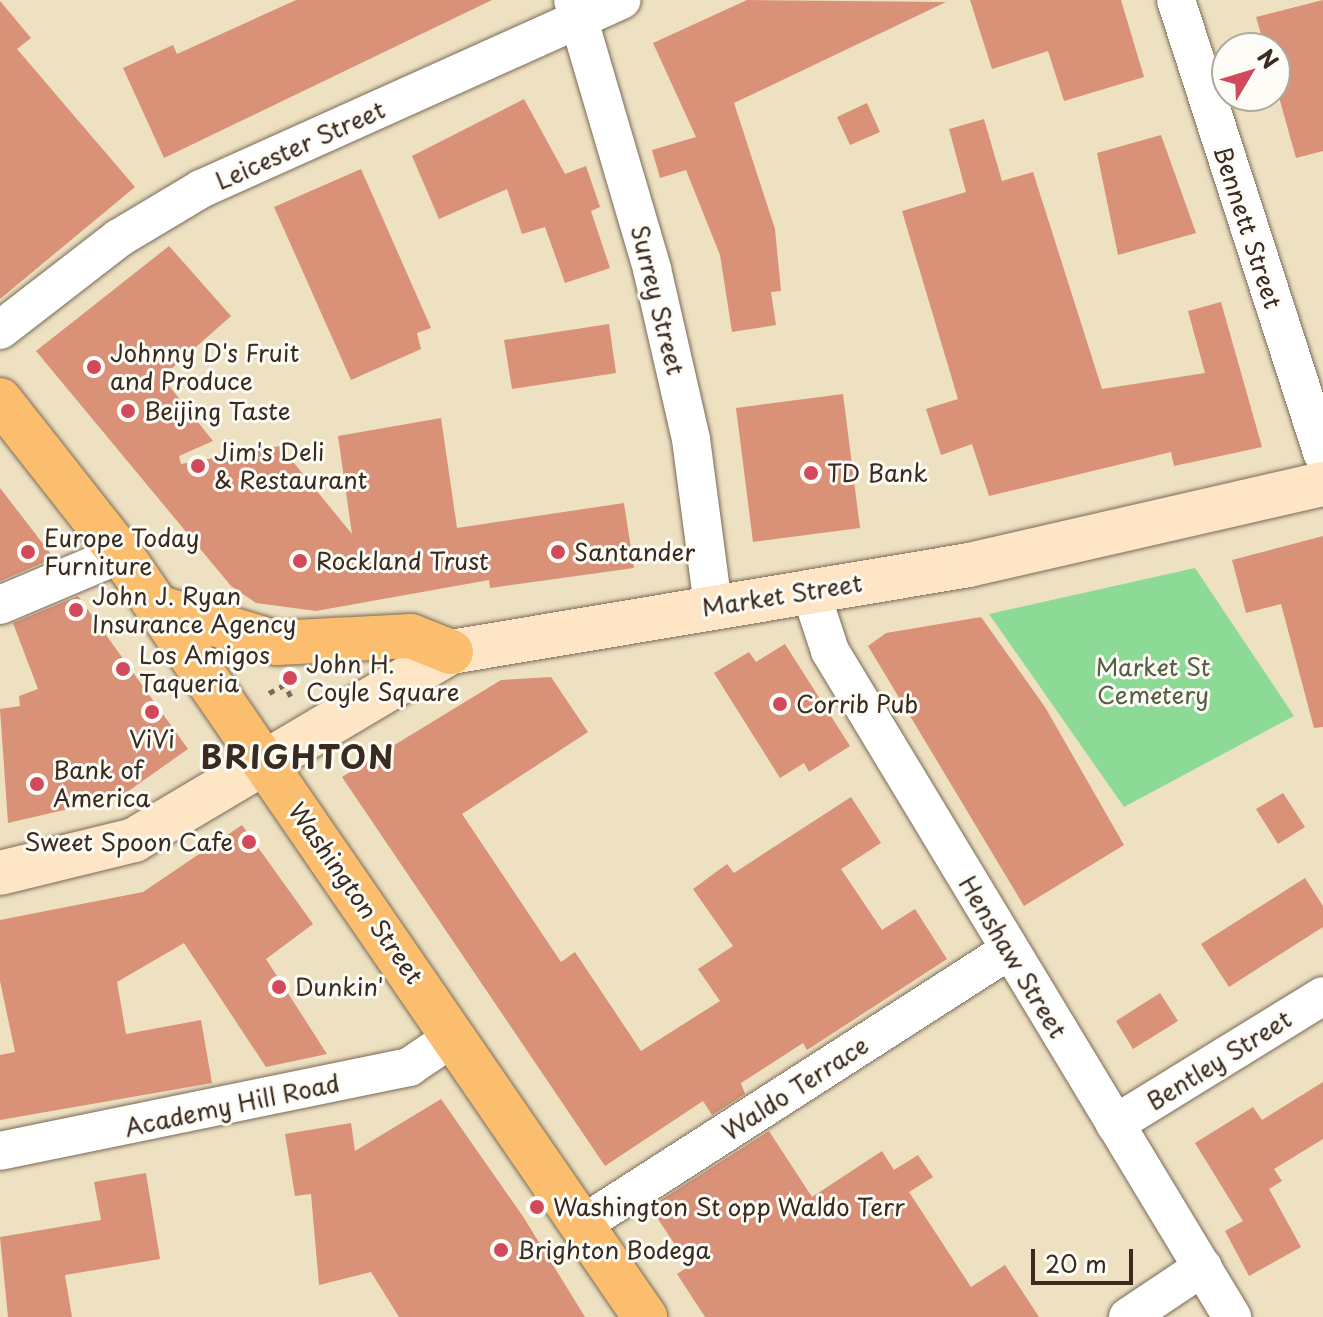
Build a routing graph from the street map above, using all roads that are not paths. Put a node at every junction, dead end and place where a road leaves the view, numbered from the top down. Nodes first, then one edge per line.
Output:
1 (622, 0) edge
2 (1176, 0) edge
3 (576, 10) edge
4 (0, 330) edge
5 (6, 418) edge
6 (1323, 454) edge
7 (1323, 484) edge
8 (121, 554) junction
9 (810, 590) junction
10 (0, 605) edge
11 (713, 606) junction
12 (157, 607) junction
13 (451, 652) junction
14 (264, 760) junction
15 (0, 873) edge
16 (1008, 951) junction
17 (1323, 996) edge
18 (455, 1036) junction
19 (1115, 1124) junction
20 (0, 1151) edge
21 (583, 1224) junction
22 (1203, 1267) junction
23 (645, 1317) edge
24 (1128, 1317) edge
25 (1232, 1317) edge

1 - 3 street, Leicester Street
2 - 6 street, Bennett Street
3 - 4 street, Leicester Street
3 - 11 street, Surrey Street
5 - 8 main road, Washington Street
7 - 9 main road, Market Street
8 - 10 street
8 - 12 main road, Washington Street
9 - 11 main road, Market Street
9 - 16 street, Henshaw Street
11 - 13 main road, Market Street
12 - 13 main road
12 - 14 main road, Washington Street
13 - 14 main road, Market Street
14 - 15 main road, Market Street
14 - 18 main road, Washington Street
16 - 19 street, Henshaw Street
16 - 21 street, Waldo Terrace
17 - 19 street, Bentley Street
18 - 20 street, Academy Hill Road
18 - 21 main road, Washington Street
19 - 22 street, Henshaw Street
21 - 23 main road, Washington Street
22 - 24 street
22 - 25 street, Henshaw Street

